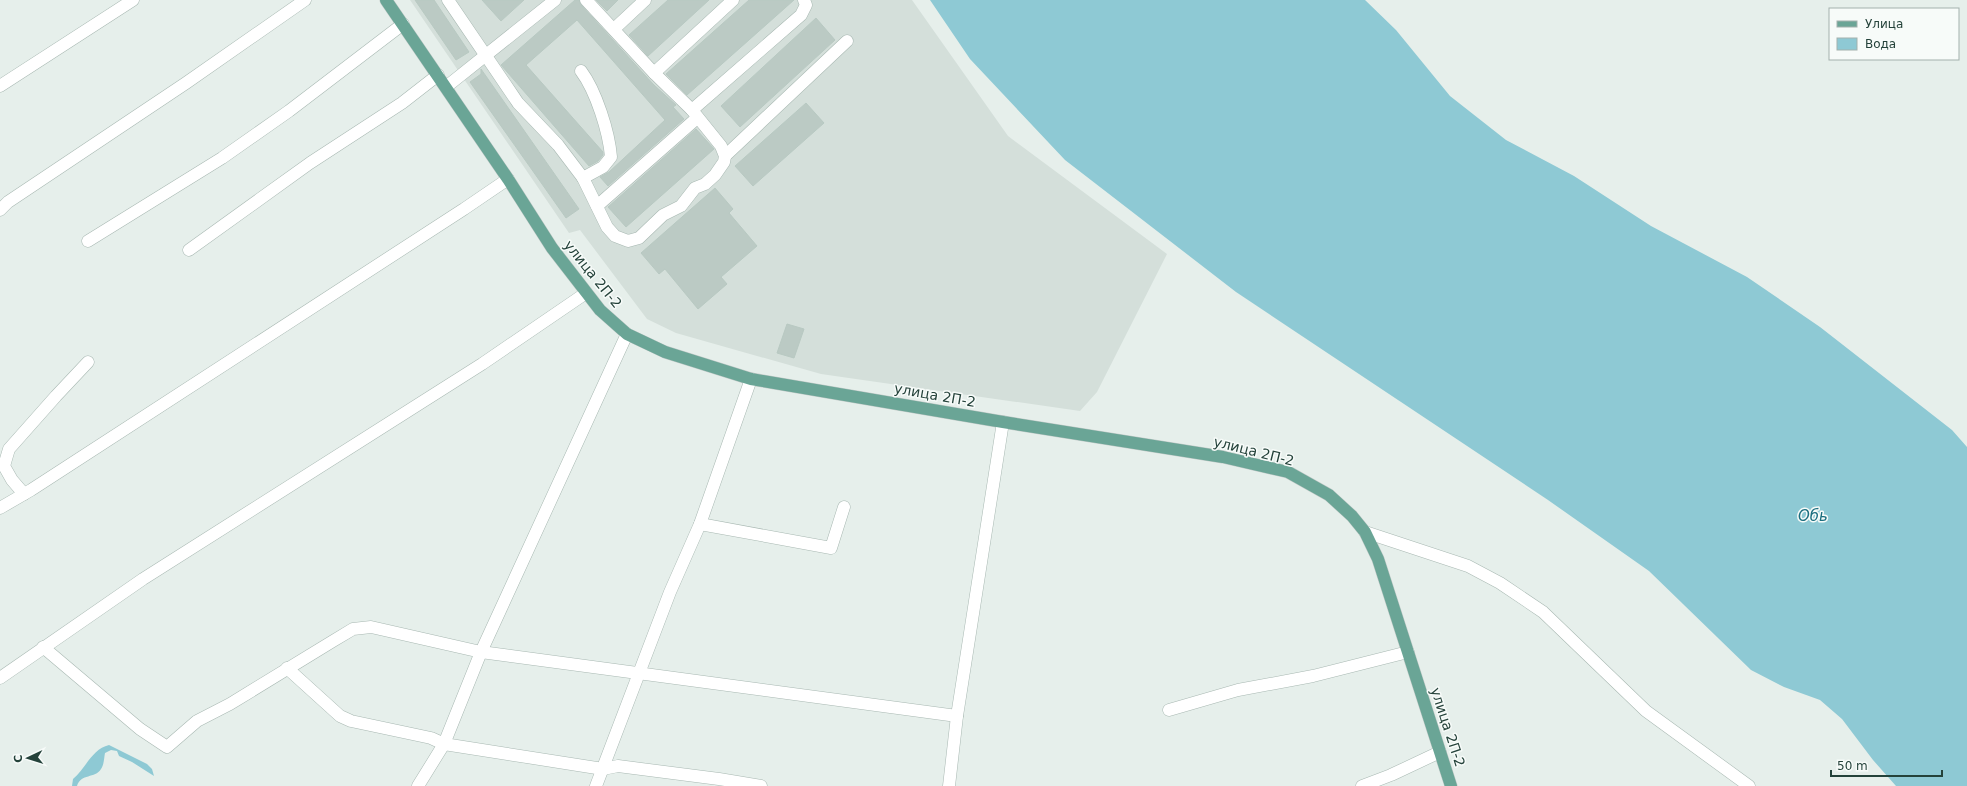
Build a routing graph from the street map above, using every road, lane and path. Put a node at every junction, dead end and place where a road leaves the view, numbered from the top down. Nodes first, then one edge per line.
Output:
1 (133, 0) edge
2 (305, 0) edge
3 (386, 0) edge
4 (448, 0) edge
5 (555, 0) edge
6 (586, 0) edge
7 (645, 0) edge
8 (733, 0) edge
9 (804, 0) edge
10 (403, 24) junction
11 (614, 30) junction
12 (847, 41) dead end
13 (486, 56) junction
14 (581, 71) dead end
15 (654, 73) junction
16 (438, 75) junction
17 (0, 86) edge
18 (446, 88) junction
19 (694, 114) junction
20 (725, 156) junction
21 (583, 178) junction
22 (508, 179) junction
23 (597, 206) junction
24 (0, 210) edge
25 (88, 241) dead end
26 (189, 250) dead end
27 (586, 293) junction
28 (627, 334) junction
29 (88, 362) dead end
30 (751, 378) junction
31 (1003, 422) junction
32 (24, 494) junction
33 (844, 507) dead end
34 (0, 508) edge
35 (700, 524) junction
36 (1365, 532) junction
37 (43, 647) junction
38 (480, 652) junction
39 (1408, 652) junction
40 (288, 668) junction
41 (638, 672) junction
42 (0, 678) edge
43 (1169, 710) dead end
44 (957, 716) junction
45 (444, 744) junction
46 (1440, 752) junction
47 (603, 769) junction
48 (418, 786) edge
49 (596, 786) edge
50 (761, 786) edge
51 (949, 786) edge
52 (1362, 786) edge
53 (1451, 786) edge
54 (1749, 786) edge

1 - 17 street
2 - 24 street
3 - 10 main road, улица 2П-2
4 - 13 street
5 - 13 street
6 - 11 street
7 - 11 street
8 - 15 street
9 - 19 street
10 - 16 main road, улица 2П-2
10 - 25 street
11 - 15 street
12 - 20 street
13 - 18 street
13 - 21 street
14 - 21 street
15 - 19 street
16 - 18 main road, улица 2П-2
16 - 26 street
18 - 22 main road, улица 2П-2
19 - 20 street
19 - 23 street
20 - 23 street
21 - 23 street
22 - 27 main road, улица 2П-2
22 - 32 street
27 - 28 main road, улица 2П-2
27 - 37 street
28 - 30 main road, улица 2П-2
28 - 38 street
29 - 32 street
30 - 31 main road, улица 2П-2
30 - 35 street
31 - 36 main road, улица 2П-2
31 - 44 street
32 - 34 street
33 - 35 street
35 - 41 street
36 - 39 main road, улица 2П-2
36 - 54 street
37 - 40 street
37 - 42 street
38 - 40 street
38 - 41 street
38 - 45 street
39 - 43 street
39 - 46 main road, улица 2П-2
40 - 45 street
41 - 44 street
41 - 47 street
44 - 51 street
45 - 47 street
45 - 48 street
46 - 52 street
46 - 53 main road, улица 2П-2
47 - 49 street
47 - 50 street

